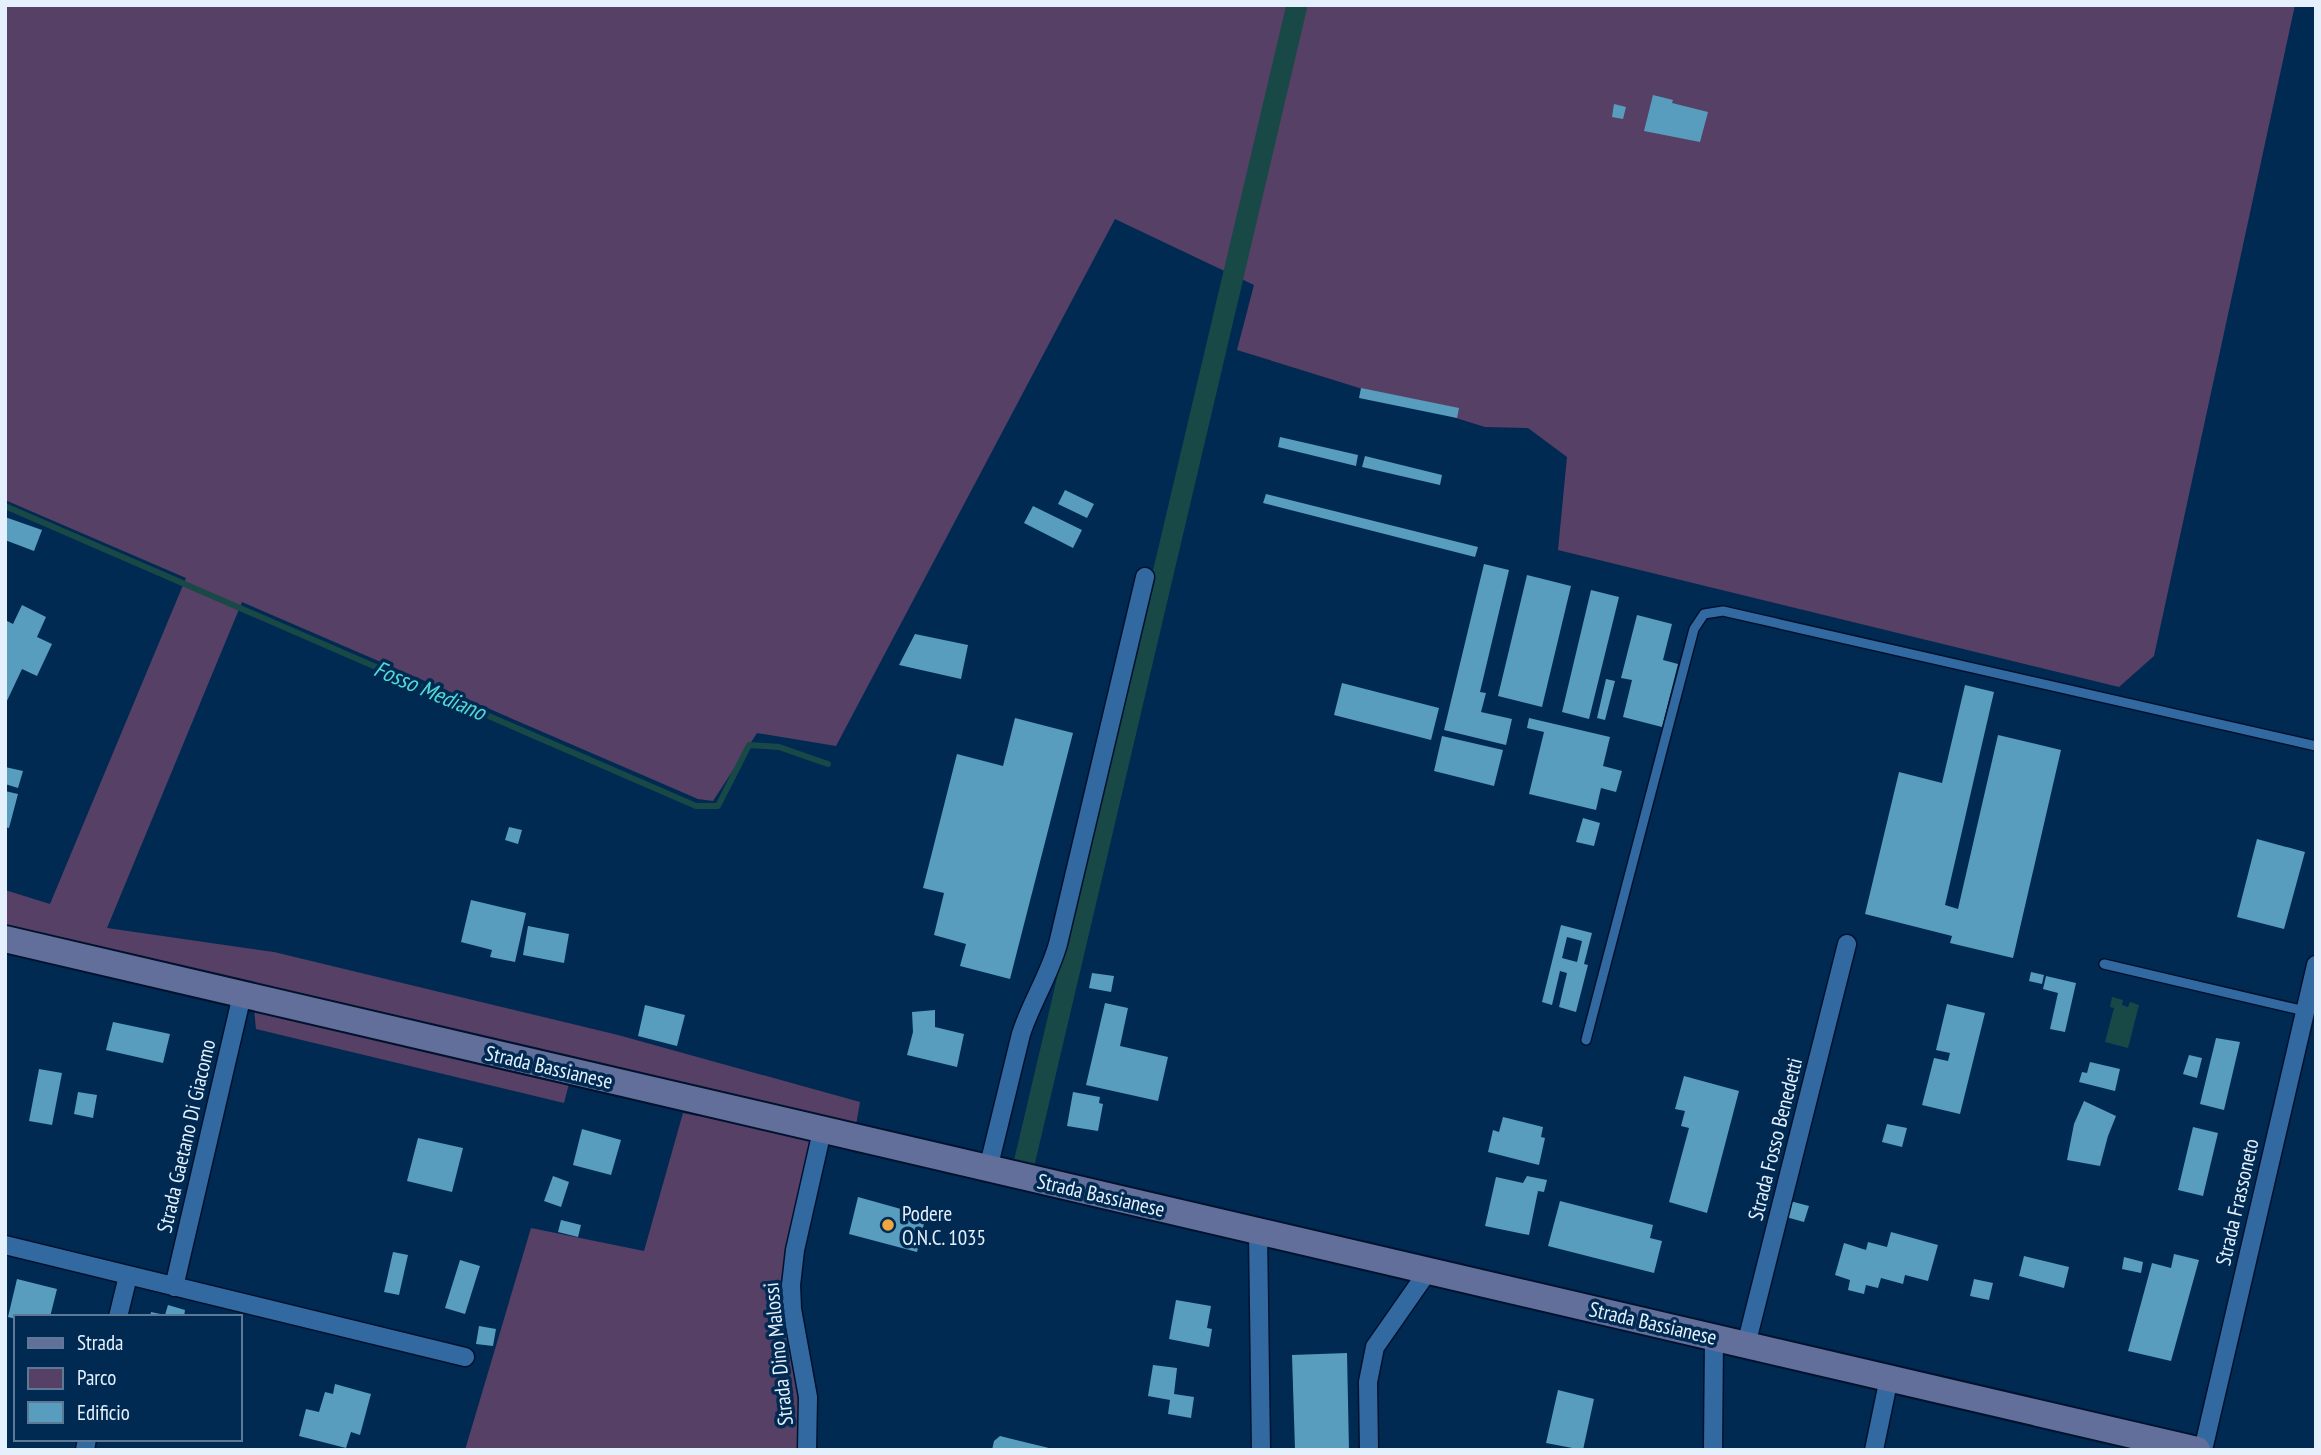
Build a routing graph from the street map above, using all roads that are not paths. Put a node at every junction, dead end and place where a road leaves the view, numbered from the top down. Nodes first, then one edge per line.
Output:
1 (1145, 577) dead end
2 (2316, 746) edge
3 (5, 939) edge
4 (1847, 944) dead end
5 (2104, 964) dead end
6 (2316, 965) edge
7 (243, 995) junction
8 (2305, 1011) junction
9 (1586, 1040) dead end
10 (822, 1131) junction
11 (988, 1169) junction
12 (1258, 1231) junction
13 (5, 1245) edge
14 (1428, 1271) junction
15 (128, 1276) junction
16 (174, 1287) junction
17 (118, 1315) edge
18 (1714, 1337) junction
19 (1746, 1345) junction
20 (465, 1357) dead end
21 (1889, 1378) junction
22 (807, 1450) edge
23 (1261, 1450) edge
24 (1369, 1450) edge
25 (1713, 1450) edge
26 (1874, 1450) edge
27 (2200, 1450) edge

1 - 11 street
2 - 9 lane
3 - 7 street, Strada Bassianese
4 - 19 street, Strada Fosso Benedetti
5 - 8 lane
6 - 8 street, Strada Frassoneto
7 - 10 street, Strada Bassianese
7 - 16 street, Strada Gaetano Di Giacomo
8 - 27 street, Strada Frassoneto
10 - 11 street, Strada Bassianese
10 - 22 street, Strada Dino Malossi
11 - 12 street, Strada Bassianese
12 - 14 street, Strada Bassianese
12 - 23 street
13 - 15 street
14 - 18 street, Strada Bassianese
14 - 24 street
15 - 16 street
15 - 17 street
16 - 20 street
18 - 19 street, Strada Bassianese
18 - 25 street
19 - 21 street, Strada Bassianese
21 - 26 street
21 - 27 street, Strada Bassianese

